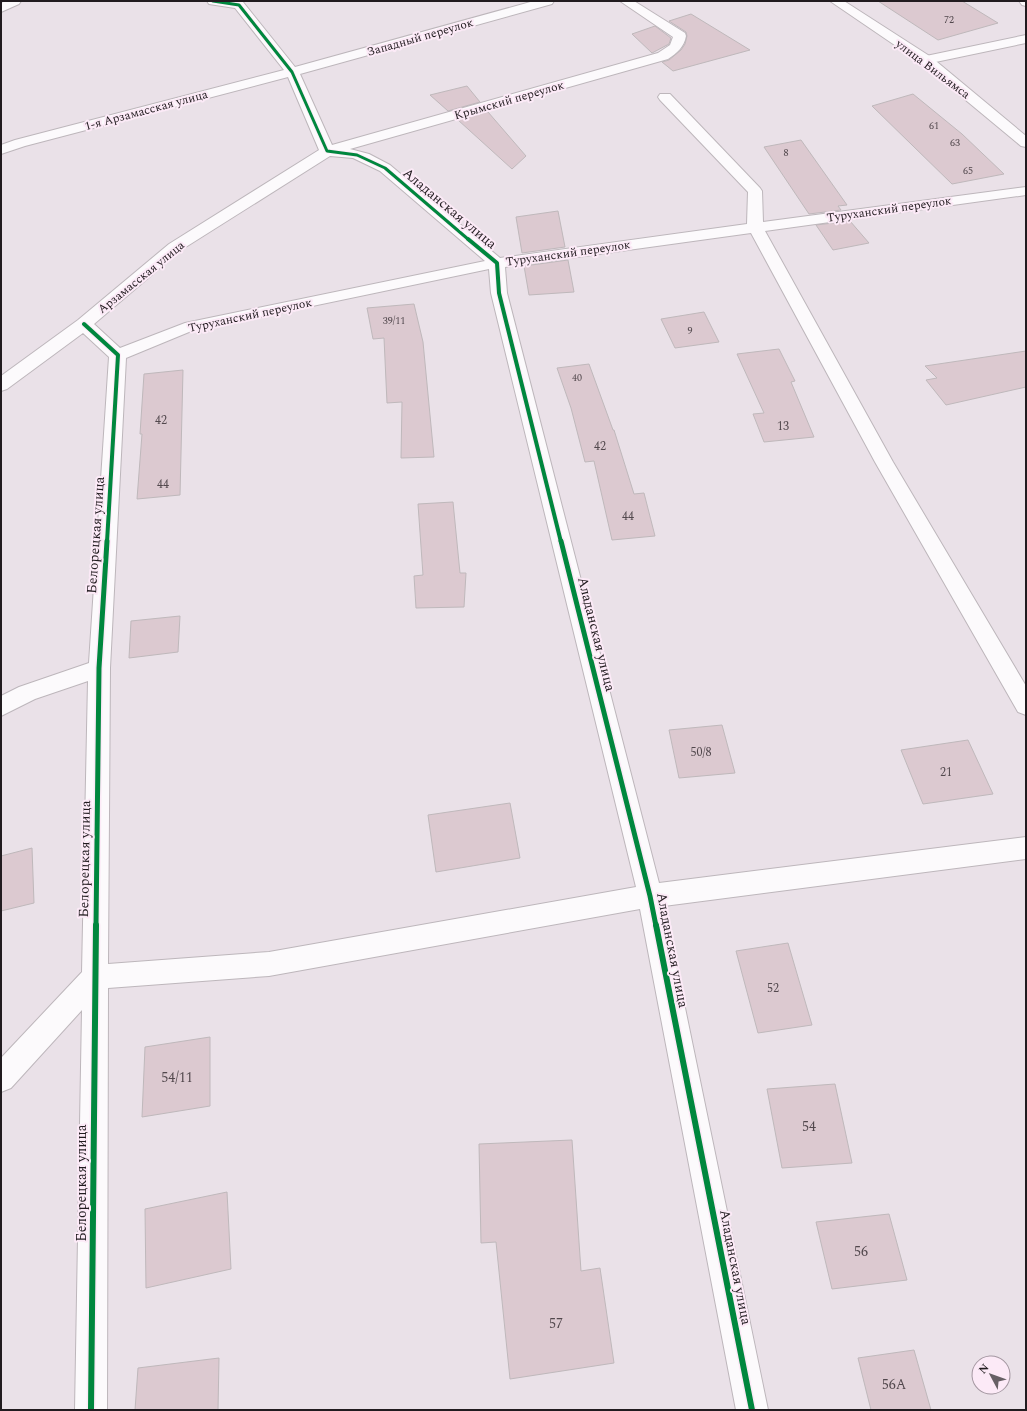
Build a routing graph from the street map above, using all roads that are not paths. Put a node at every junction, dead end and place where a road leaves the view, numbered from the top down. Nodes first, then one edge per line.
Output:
1 (15, 1) edge
2 (213, 1) edge
3 (548, 1) edge
4 (626, 1) edge
5 (836, 1) edge
6 (1, 8) edge
7 (1026, 40) edge
8 (926, 60) junction
9 (292, 72) junction
10 (665, 97) dead end
11 (1026, 143) edge
12 (1, 150) edge
13 (327, 151) junction
14 (1026, 191) edge
15 (755, 227) junction
16 (497, 263) junction
17 (84, 324) junction
18 (118, 355) junction
19 (1, 385) edge
20 (99, 668) junction
21 (1026, 706) edge
22 (1, 707) edge
23 (1026, 848) edge
24 (650, 896) junction
25 (95, 977) junction
26 (1, 1078) edge
27 (91, 1410) edge
28 (752, 1410) edge

1 - 6 street
2 - 9 street
3 - 9 street, Западный переулок
4 - 13 street, Крымский переулок
5 - 8 street, улица Вильямса
7 - 8 street
8 - 11 street, улица Вильямса
9 - 12 street, 1-я Арзамасская улица
9 - 13 street
10 - 15 street
13 - 16 street, Аладанская улица
13 - 17 street, Арзамасская улица
14 - 15 street, Туруханский переулок
15 - 16 street, Туруханский переулок
15 - 21 street
16 - 18 street, Туруханский переулок
16 - 24 street, Аладанская улица
17 - 18 street
17 - 19 street, Арзамасская улица
18 - 20 street, Белорецкая улица
20 - 22 street
20 - 25 street, Белорецкая улица
23 - 24 street
24 - 25 street
24 - 28 street, Аладанская улица
25 - 26 street
25 - 27 street, Белорецкая улица

